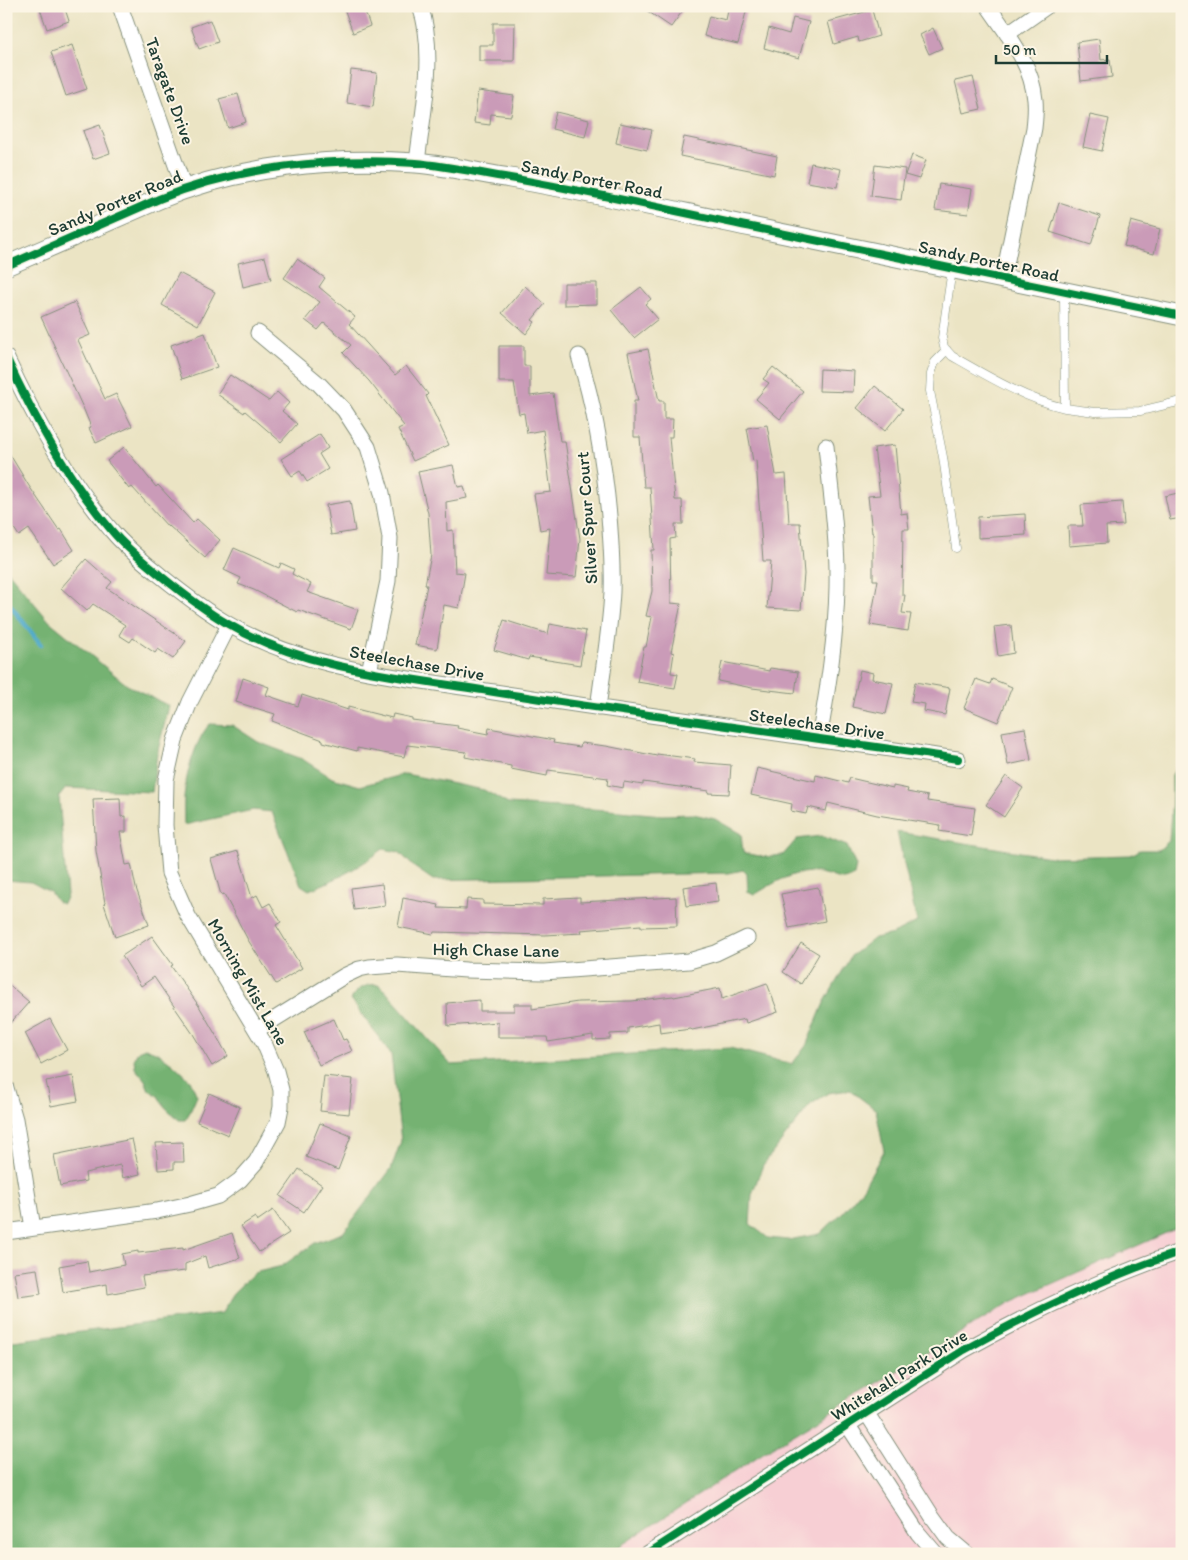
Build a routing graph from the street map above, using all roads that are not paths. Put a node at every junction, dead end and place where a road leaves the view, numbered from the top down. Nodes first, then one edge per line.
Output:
1 (120, 6) edge
2 (420, 6) edge
3 (988, 6) edge
4 (1047, 6) edge
5 (1007, 34) junction
6 (417, 163) junction
7 (184, 188) junction
8 (6, 266) edge
9 (952, 269) junction
10 (1003, 279) junction
11 (1064, 292) junction
12 (1182, 316) edge
13 (258, 333) dead end
14 (947, 350) junction
15 (580, 356) dead end
16 (6, 357) edge
17 (1182, 400) edge
18 (1065, 408) junction
19 (826, 446) dead end
20 (956, 548) dead end
21 (229, 625) junction
22 (369, 672) junction
23 (598, 708) junction
24 (819, 739) junction
25 (958, 759) dead end
26 (747, 938) dead end
27 (257, 1030) junction
28 (6, 1088) edge
29 (33, 1228) junction
30 (6, 1232) edge
31 (1182, 1251) edge
32 (866, 1412) junction
33 (847, 1424) junction
34 (648, 1554) edge
35 (936, 1554) edge
36 (967, 1554) edge

1 - 7 street, Taragate Drive
2 - 6 street
3 - 5 street
4 - 5 street
5 - 10 street
6 - 7 street, Sandy Porter Road
6 - 9 street, Sandy Porter Road
7 - 8 street, Sandy Porter Road
9 - 10 street, Sandy Porter Road
9 - 14 lane
10 - 11 street, Sandy Porter Road
11 - 12 street, Sandy Porter Road
11 - 18 lane
13 - 22 street
14 - 18 lane
14 - 20 lane
15 - 23 street, Silver Spur Court
16 - 21 street, Steelechase Drive
17 - 18 lane
19 - 24 street
21 - 22 street, Steelechase Drive
21 - 27 street, Morning Mist Lane
22 - 23 street, Steelechase Drive
23 - 24 street, Steelechase Drive
24 - 25 street, Steelechase Drive
26 - 27 street, High Chase Lane
27 - 29 street, Morning Mist Lane
28 - 29 street
29 - 30 street, Morning Mist Lane
31 - 32 street, Whitehall Park Drive
32 - 33 street, Whitehall Park Drive
32 - 36 street
33 - 34 street, Whitehall Park Drive
33 - 35 street

